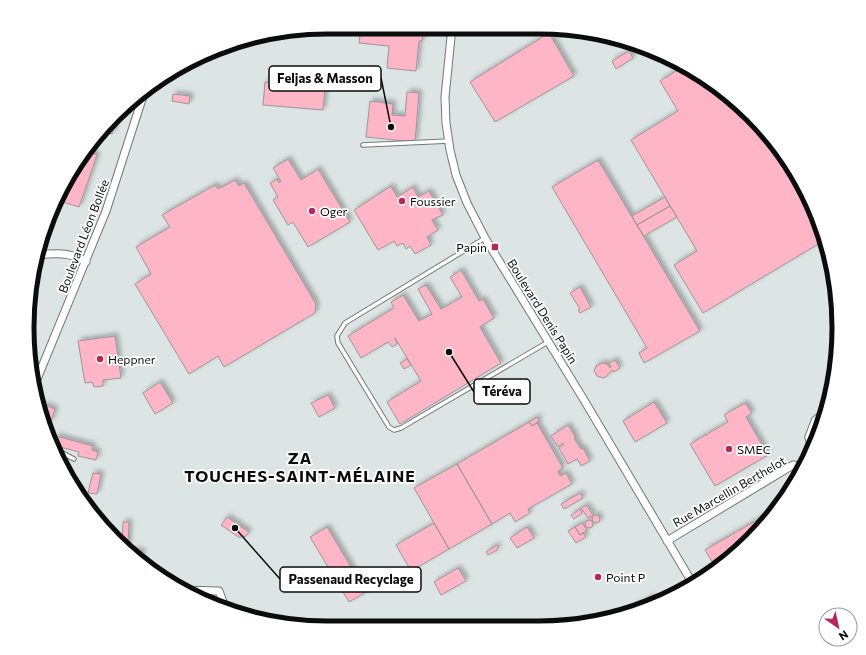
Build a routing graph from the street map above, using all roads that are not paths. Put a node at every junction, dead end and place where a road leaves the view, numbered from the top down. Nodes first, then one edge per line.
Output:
1 (451, 34) edge
2 (141, 101) edge
3 (448, 141) junction
4 (363, 145) dead end
5 (485, 238) junction
6 (44, 254) edge
7 (86, 262) junction
8 (548, 342) junction
9 (39, 376) edge
10 (818, 416) edge
11 (809, 443) edge
12 (62, 453) edge
13 (74, 459) dead end
14 (797, 466) edge
15 (667, 541) junction
16 (690, 579) edge
17 (197, 590) edge
18 (223, 602) edge

1 - 3 street, Boulevard Denis Papin
2 - 7 street, Boulevard Léon Bollée
3 - 4 lane
3 - 5 street, Boulevard Denis Papin
5 - 8 street, Boulevard Denis Papin
5 - 8 lane
6 - 7 street
7 - 9 street, Boulevard Léon Bollée
8 - 15 street, Boulevard Denis Papin
10 - 11 lane
12 - 13 lane
14 - 15 street, Rue Marcellin Berthelot
15 - 16 street, Boulevard Denis Papin
17 - 18 street

